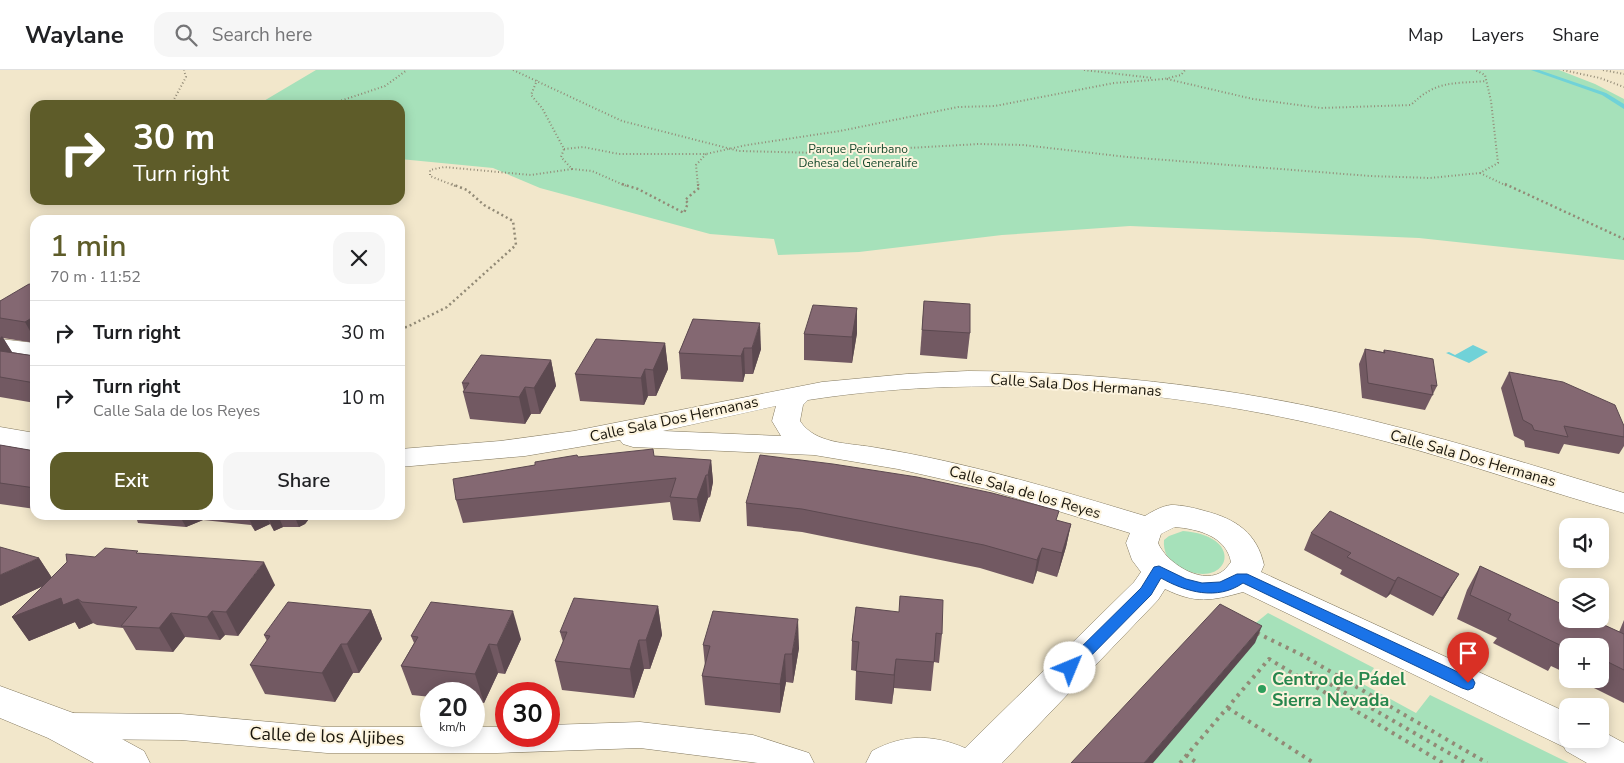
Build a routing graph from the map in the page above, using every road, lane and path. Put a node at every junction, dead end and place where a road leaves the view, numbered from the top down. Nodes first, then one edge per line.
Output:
1 (184, 70) edge
2 (407, 70) edge
3 (513, 70) edge
4 (1084, 70) edge
5 (1185, 70) edge
6 (1475, 70) edge
7 (1563, 70) edge
8 (1603, 70) edge
9 (1624, 74) edge
10 (1164, 79) junction
11 (536, 80) junction
12 (1486, 81) junction
13 (1624, 86) edge
14 (174, 100) edge
15 (343, 100) edge
16 (564, 149) junction
17 (732, 149) junction
18 (706, 154) junction
19 (572, 169) junction
20 (1480, 173) junction
21 (1624, 239) edge
22 (405, 327) edge
23 (0, 346) edge
24 (30, 350) edge
25 (799, 393) junction
26 (0, 436) edge
27 (599, 436) junction
28 (30, 441) edge
29 (814, 446) junction
30 (405, 458) edge
31 (1624, 503) edge
32 (1147, 527) junction
33 (1159, 571) junction
34 (1242, 577) junction
35 (1250, 629) edge
36 (1305, 681) junction
37 (0, 702) edge
38 (1228, 708) junction
39 (62, 726) junction
40 (1559, 728) edge
41 (1596, 748) edge
42 (1186, 755) junction
43 (130, 763) edge
44 (798, 763) edge
45 (886, 763) edge
46 (956, 763) edge
47 (976, 763) edge
48 (1180, 763) edge
49 (1197, 763) edge
50 (1314, 763) edge
51 (1443, 763) edge
52 (1466, 763) edge
53 (1487, 763) edge
54 (1623, 763) edge

1 - 14 path
2 - 15 path
3 - 11 path
4 - 10 path
5 - 10 path
6 - 12 path
7 - 13 path
8 - 9 path
10 - 12 path
10 - 17 path
11 - 16 path
11 - 17 path
12 - 20 path
16 - 18 path
16 - 19 path
17 - 18 path
17 - 20 path
18 - 19 path
19 - 22 path
20 - 21 path
23 - 24 street
25 - 27 street, Calle Sala Dos Hermanas
25 - 29 street, Calle Sala de los Reyes
25 - 31 street, Calle Sala Dos Hermanas
26 - 28 street
27 - 29 street, Calle Sala de los Reyes
27 - 30 street, Calle Sala Dos Hermanas
29 - 32 street, Calle Sala de los Reyes
32 - 33 street
32 - 34 street
33 - 34 street
33 - 47 street
34 - 40 street
35 - 53 path
36 - 38 path
36 - 51 path
36 - 52 path
37 - 39 street, Calle de los Aljibes
38 - 42 path
38 - 50 path
39 - 43 street, Calle de los Aljibes
39 - 44 street, Calle de los Aljibes
41 - 54 street
42 - 48 path
42 - 49 path
45 - 46 street

